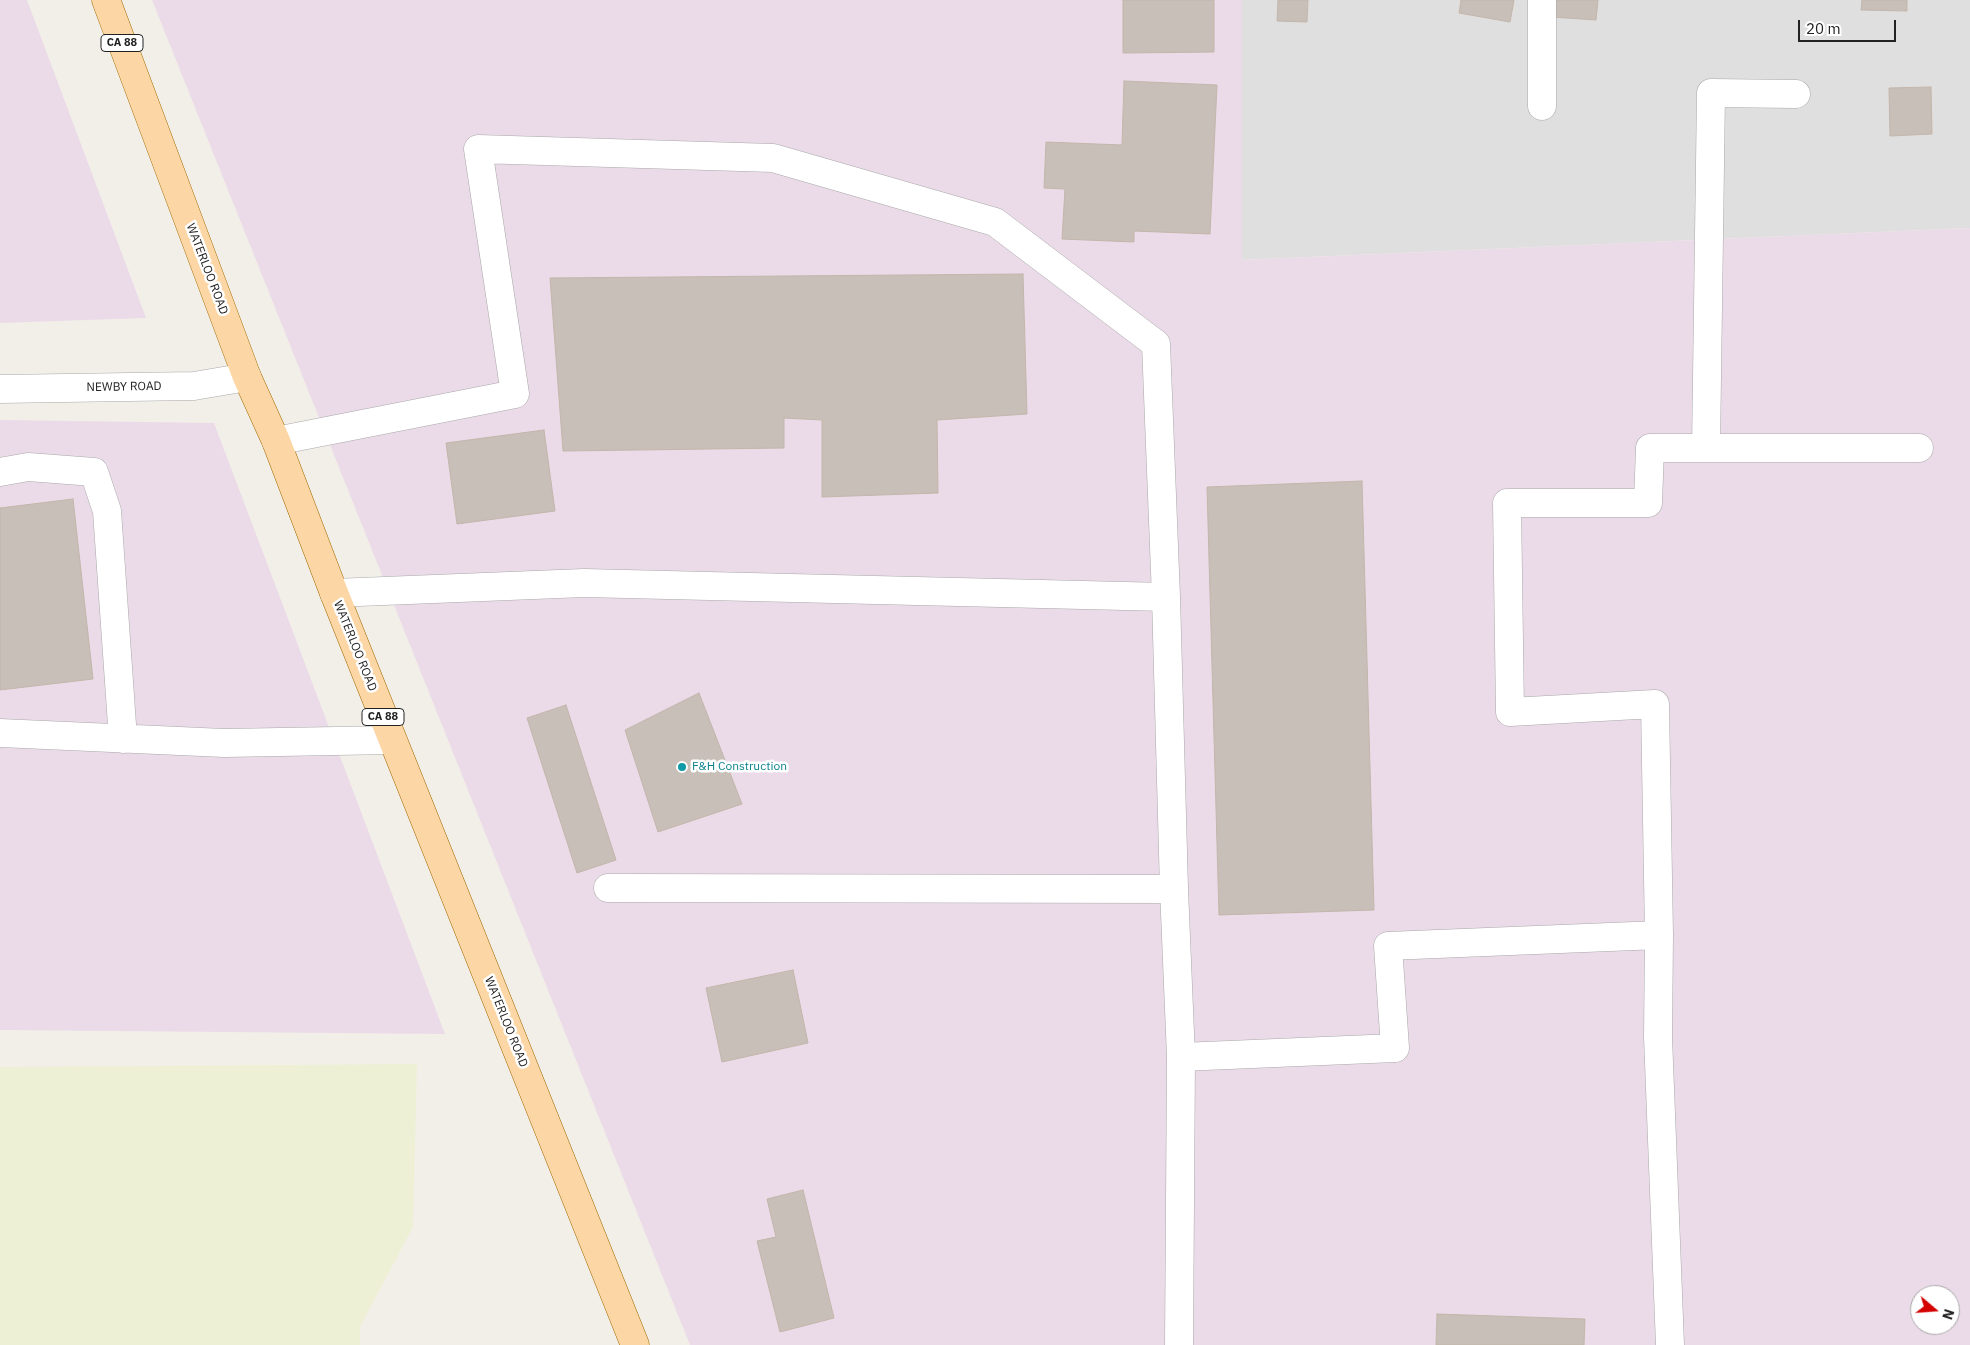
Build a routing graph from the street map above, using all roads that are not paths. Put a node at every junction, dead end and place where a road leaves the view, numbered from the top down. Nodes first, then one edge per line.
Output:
1 (106, 0) edge
2 (1542, 0) edge
3 (1796, 94) dead end
4 (1542, 106) dead end
5 (248, 377) junction
6 (0, 389) edge
7 (276, 441) junction
8 (1706, 448) junction
9 (1919, 448) dead end
10 (0, 472) edge
11 (334, 594) junction
12 (1166, 597) junction
13 (0, 733) edge
14 (123, 738) junction
15 (392, 740) junction
16 (608, 888) dead end
17 (1174, 889) junction
18 (1659, 935) junction
19 (1181, 1058) junction
20 (635, 1345) edge
21 (1180, 1345) edge
22 (1670, 1345) edge

1 - 5 main road, WATERLOO ROAD / CA 88
2 - 4 street
3 - 8 street
5 - 6 street, NEWBY ROAD
5 - 7 main road, WATERLOO ROAD / CA 88
7 - 11 main road, WATERLOO ROAD / CA 88
7 - 12 street
8 - 9 street
8 - 18 street
10 - 14 street
11 - 12 street
11 - 15 main road, WATERLOO ROAD / CA 88
12 - 17 street
13 - 14 street
14 - 15 street
15 - 20 main road, WATERLOO ROAD / CA 88
16 - 17 street
17 - 19 street
18 - 19 street
18 - 22 street
19 - 21 street

